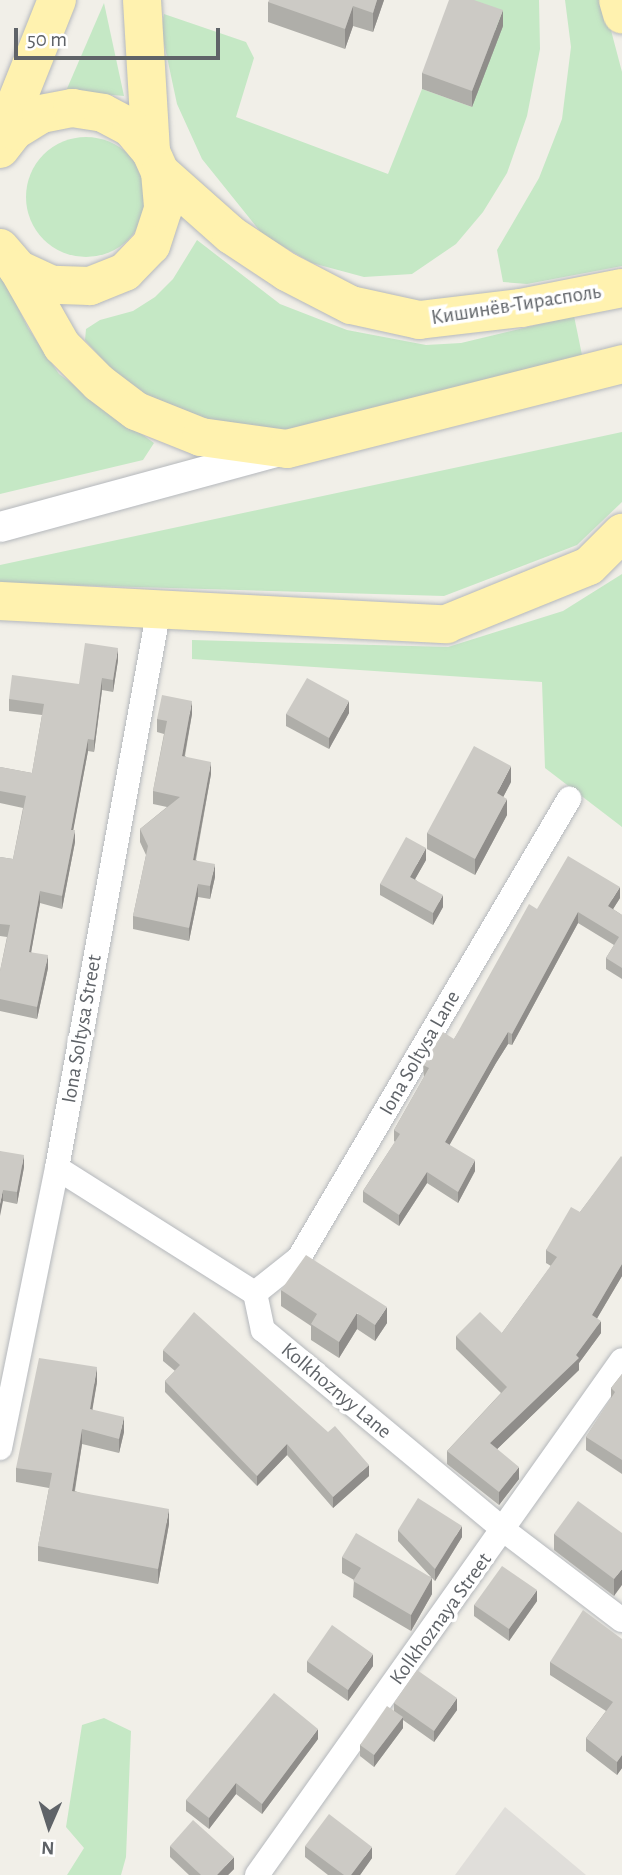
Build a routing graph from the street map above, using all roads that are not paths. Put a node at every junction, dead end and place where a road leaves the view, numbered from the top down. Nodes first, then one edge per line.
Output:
1 (57, 0) edge
2 (142, 0) edge
3 (618, 0) edge
4 (622, 14) edge
5 (12, 82) edge
6 (0, 142) edge
7 (0, 149) edge
8 (155, 162) junction
9 (9, 259) edge
10 (622, 288) edge
11 (619, 364) edge
12 (287, 449) junction
13 (0, 527) edge
14 (622, 533) edge
15 (0, 601) edge
16 (159, 609) junction
17 (569, 799) dead end
18 (57, 1168) junction
19 (256, 1293) junction
20 (622, 1360) edge
21 (0, 1448) edge
22 (505, 1531) junction
23 (622, 1620) edge
24 (257, 1875) edge

1 - 5 main road
2 - 8 main road
3 - 4 main road
5 - 6 main road
7 - 8 main road, Кишинёв-Тирасполь
8 - 9 main road
8 - 10 main road, Кишинёв-Тирасполь
9 - 12 main road
11 - 12 main road
12 - 13 street
14 - 16 main road
15 - 16 main road
16 - 18 street, Iona Soltysa Street
17 - 19 street, Iona Soltysa Lane
18 - 19 street
18 - 21 street, Iona Soltysa Street
19 - 22 street, Kolkhoznyy Lane
20 - 22 street, Kolkhoznaya Street
22 - 23 street, Kolkhoznyy Lane
22 - 24 street, Kolkhoznaya Street

